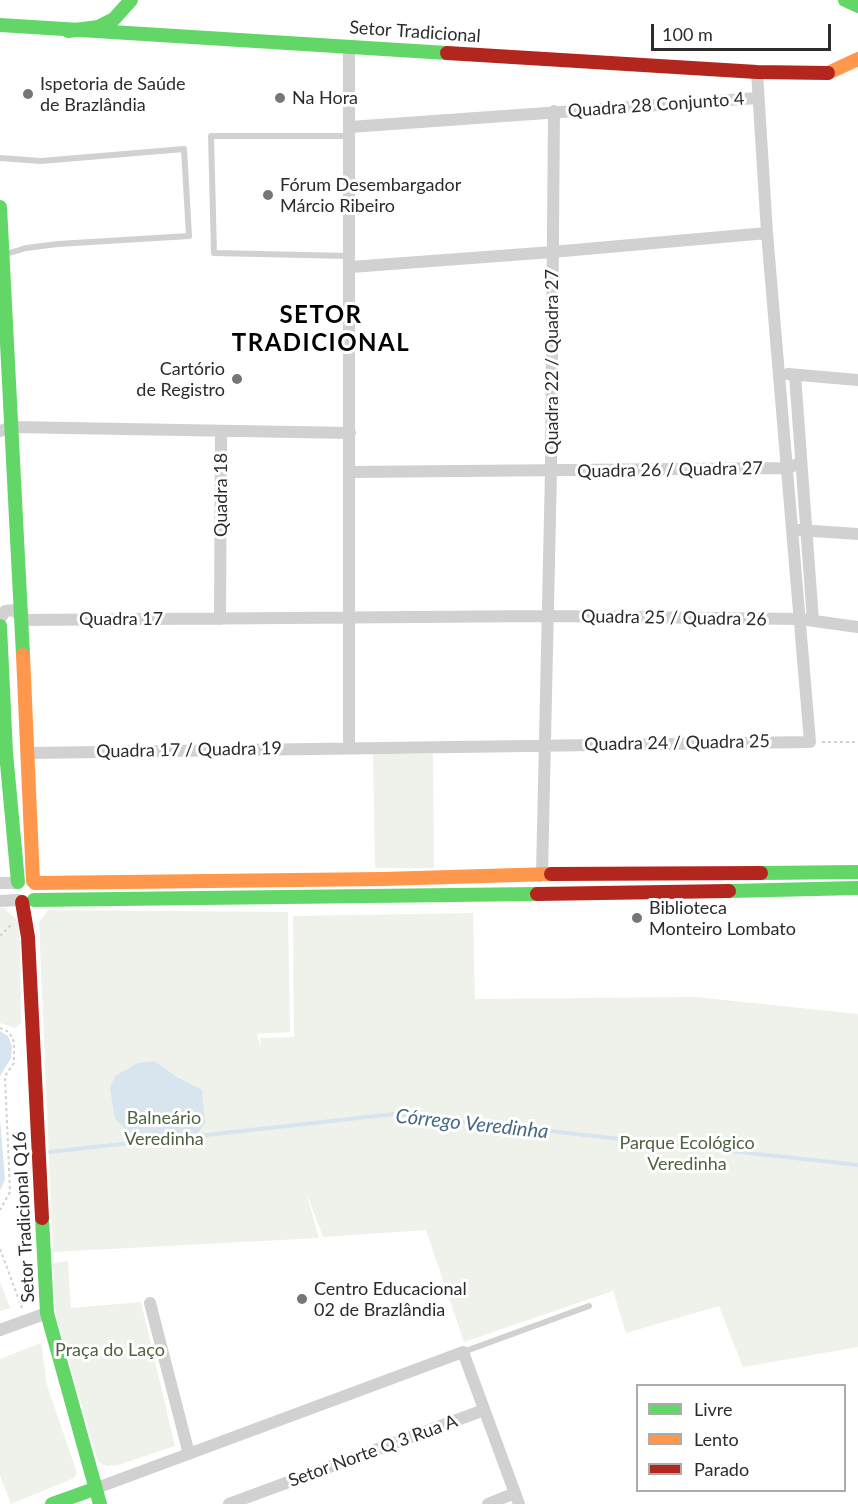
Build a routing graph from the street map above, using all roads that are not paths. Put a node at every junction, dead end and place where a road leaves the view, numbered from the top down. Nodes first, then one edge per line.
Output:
1 (130, 0) edge
2 (845, 0) edge
3 (858, 6) edge
4 (0, 25) edge
5 (68, 31) junction
6 (350, 46) junction
7 (858, 59) edge
8 (858, 69) edge
9 (757, 72) junction
10 (828, 73) junction
11 (758, 98) junction
12 (554, 111) junction
13 (350, 132) junction
14 (0, 158) edge
15 (0, 207) edge
16 (767, 233) junction
17 (552, 252) junction
18 (3, 255) junction
19 (351, 261) junction
20 (3, 275) edge
21 (781, 374) junction
22 (795, 375) junction
23 (858, 380) edge
24 (6, 429) edge
25 (221, 432) junction
26 (350, 433) junction
27 (800, 463) junction
28 (788, 468) junction
29 (551, 471) junction
30 (350, 472) junction
31 (15, 481) junction
32 (1, 486) edge
33 (793, 529) junction
34 (807, 530) junction
35 (858, 534) edge
36 (548, 616) junction
37 (349, 618) junction
38 (0, 619) edge
39 (220, 619) junction
40 (22, 620) junction
41 (806, 620) junction
42 (0, 626) edge
43 (858, 627) edge
44 (544, 744) junction
45 (349, 747) junction
46 (3, 753) edge
47 (29, 753) junction
48 (858, 872) edge
49 (542, 874) junction
50 (410, 878) junction
51 (383, 879) junction
52 (204, 881) junction
53 (18, 882) junction
54 (34, 882) junction
55 (0, 883) edge
56 (858, 888) edge
57 (384, 896) junction
58 (205, 897) junction
59 (410, 897) junction
60 (0, 901) edge
61 (26, 901) junction
62 (150, 1303) dead end
63 (589, 1306) dead end
64 (47, 1313) junction
65 (0, 1330) edge
66 (463, 1352) junction
67 (484, 1410) junction
68 (189, 1454) junction
69 (94, 1489) junction
70 (518, 1499) edge
71 (52, 1504) edge
72 (100, 1504) edge
73 (229, 1504) edge
74 (488, 1504) edge

1 - 5 main road
2 - 3 main road
4 - 5 main road, Setor Tradicional
5 - 6 main road, Setor Tradicional
6 - 9 main road, Setor Tradicional
6 - 13 street
7 - 10 main road
8 - 10 main road, Setor Tradicional
9 - 10 main road, Setor Tradicional
9 - 11 street
11 - 12 street, Quadra 28 Conjunto 4
11 - 16 street
12 - 13 street, Quadra 28 Conjunto 4
12 - 17 street, Quadra 22 / Quadra 27
13 - 19 street
13 - 19 lane
14 - 18 lane
15 - 18 main road
16 - 17 street
16 - 21 street
17 - 19 street
17 - 29 street, Quadra 22 / Quadra 27
18 - 20 main road
19 - 26 street
20 - 24 main road
21 - 22 street
21 - 28 street
22 - 23 street
22 - 27 street
24 - 25 street
24 - 31 main road
25 - 26 street, Quadra 18
25 - 39 street, Quadra 18
26 - 30 street
27 - 28 street
27 - 34 street
28 - 29 street, Quadra 26 / Quadra 27
28 - 33 street
29 - 30 street, Quadra 26 / Quadra 27
29 - 36 street, Quadra 22 / Quadra 27
30 - 37 street
31 - 32 street
31 - 40 main road
33 - 34 street
33 - 41 street
34 - 35 street
34 - 41 street
36 - 37 street, Quadra 25 / Quadra 26
36 - 41 street, Quadra 25 / Quadra 26
36 - 44 street, Quadra 22 / Quadra 27
37 - 39 street, Quadra 17
37 - 45 street
38 - 40 street, Quadra 17
39 - 40 street, Quadra 17
40 - 47 main road
41 - 43 street, Quadra 25 / Quadra 26
41 - 44 street, Quadra 24 / Quadra 25
42 - 46 main road
44 - 45 street, Quadra 24 / Quadra 25
44 - 49 street, Quadra 22 / Quadra 27
45 - 47 street, Quadra 17 / Quadra 19
46 - 47 street, Quadra 17 / Quadra 19
46 - 53 main road
47 - 54 main road
48 - 49 main road
49 - 50 main road
50 - 51 main road
50 - 59 main road
51 - 52 main road
51 - 57 main road
52 - 54 main road
52 - 58 main road
53 - 54 main road
53 - 55 street
53 - 61 main road
54 - 61 main road
56 - 59 main road
57 - 58 main road
57 - 59 main road
58 - 61 main road
60 - 61 street
61 - 64 main road, Setor Tradicional Q16
62 - 68 street
63 - 66 lane
64 - 65 street
64 - 69 main road, Setor Tradicional Q16
66 - 67 street
66 - 68 street
67 - 70 street
67 - 73 street, Setor Norte Q 3 Rua A
68 - 69 street
69 - 71 main road
69 - 72 main road, Setor Tradicional Q16
70 - 74 street

